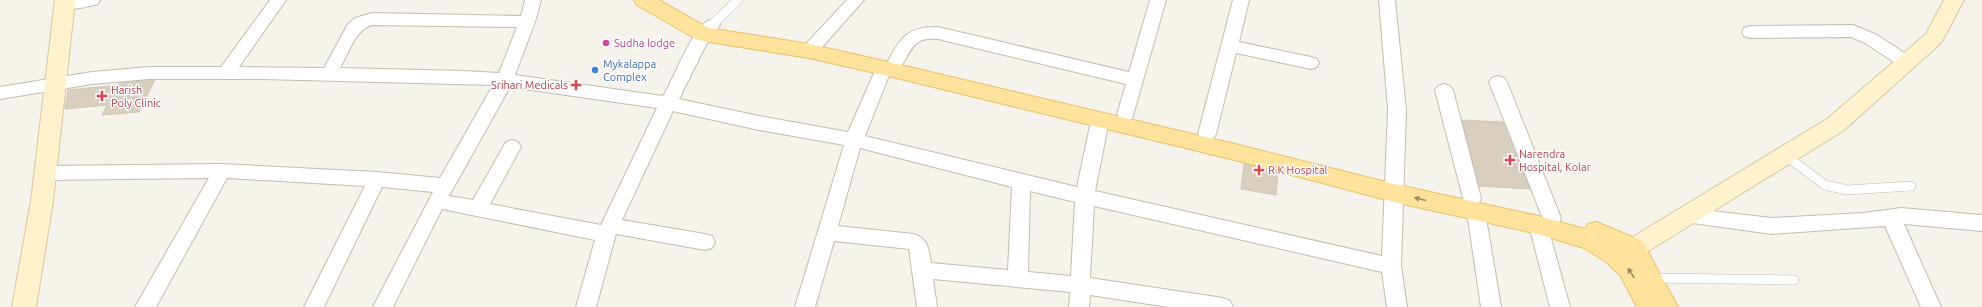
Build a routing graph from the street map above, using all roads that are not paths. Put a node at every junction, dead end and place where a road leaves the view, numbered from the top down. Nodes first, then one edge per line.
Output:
1 (92, 0) edge
2 (278, 0) edge
3 (533, 0) edge
4 (644, 0) edge
5 (667, 0) edge
6 (738, 0) edge
7 (856, 0) edge
8 (1158, 0) edge
9 (1241, 0) edge
10 (1387, 0) edge
11 (1954, 0) edge
12 (65, 2) edge
13 (527, 22) junction
14 (707, 30) junction
15 (1750, 32) dead end
16 (1230, 46) junction
17 (812, 47) junction
18 (1906, 62) junction
19 (1311, 63) dead end
20 (890, 64) junction
21 (226, 73) junction
22 (329, 74) junction
23 (505, 80) junction
24 (1135, 80) junction
25 (1498, 82) dead end
26 (54, 86) junction
27 (1444, 90) dead end
28 (0, 93) edge
29 (668, 103) junction
30 (1126, 114) junction
31 (1100, 121) junction
32 (1208, 134) junction
33 (854, 140) junction
34 (512, 147) dead end
35 (1785, 155) junction
36 (222, 171) junction
37 (45, 173) junction
38 (377, 179) junction
39 (1021, 182) junction
40 (1395, 186) junction
41 (1911, 186) dead end
42 (442, 194) junction
43 (1085, 196) junction
44 (1474, 205) junction
45 (477, 210) junction
46 (1685, 216) junction
47 (1891, 217) junction
48 (1545, 222) junction
49 (1980, 226) edge
50 (608, 230) junction
51 (827, 232) junction
52 (704, 242) dead end
53 (1634, 248) junction
54 (1391, 266) junction
55 (922, 270) junction
56 (1650, 278) junction
57 (1018, 279) junction
58 (1794, 280) dead end
59 (1080, 285) junction
60 (24, 307) edge
61 (145, 307) edge
62 (314, 307) edge
63 (383, 307) edge
64 (586, 307) edge
65 (804, 307) edge
66 (927, 307) edge
67 (1079, 307) edge
68 (1223, 307) edge
69 (1397, 307) edge
70 (1491, 307) edge
71 (1560, 307) edge
72 (1650, 307) edge
73 (1666, 307) edge
74 (1931, 307) edge

1 - 12 street
2 - 21 street
3 - 13 street
4 - 14 main road
5 - 14 main road
6 - 14 lane
7 - 17 street
8 - 24 street
9 - 16 street
10 - 40 street
11 - 18 street
12 - 26 street
13 - 22 street
13 - 23 street
14 - 17 main road
14 - 29 street
15 - 18 street
16 - 19 street
16 - 32 street
17 - 20 main road
18 - 35 street
20 - 24 street
20 - 30 main road
20 - 31 main road
20 - 33 street
21 - 22 street
21 - 26 street
22 - 23 street
23 - 29 street
23 - 42 street
24 - 30 street
25 - 48 street
26 - 28 street
26 - 37 street
27 - 44 street
29 - 33 street
29 - 50 street
30 - 32 main road
31 - 40 main road
31 - 43 street
32 - 40 main road
33 - 39 street
33 - 51 street
34 - 45 street
35 - 41 lane
35 - 46 street
36 - 37 street
36 - 38 street
36 - 61 street
37 - 60 street
38 - 42 street
38 - 62 street
39 - 43 street
39 - 57 street
40 - 44 main road
40 - 54 street
42 - 45 street
42 - 63 street
43 - 54 street
43 - 59 street
44 - 48 main road
44 - 70 street
45 - 50 street
46 - 47 street
46 - 53 street
47 - 49 street
47 - 74 street
48 - 53 main road
48 - 71 street
72 -> 48 main road
50 - 52 street
50 - 64 street
51 - 55 street
51 - 65 street
53 - 56 main road
54 - 69 street
55 - 57 street
55 - 66 street
56 - 58 lane
56 - 73 main road
57 - 59 street
59 - 67 street
59 - 68 street

